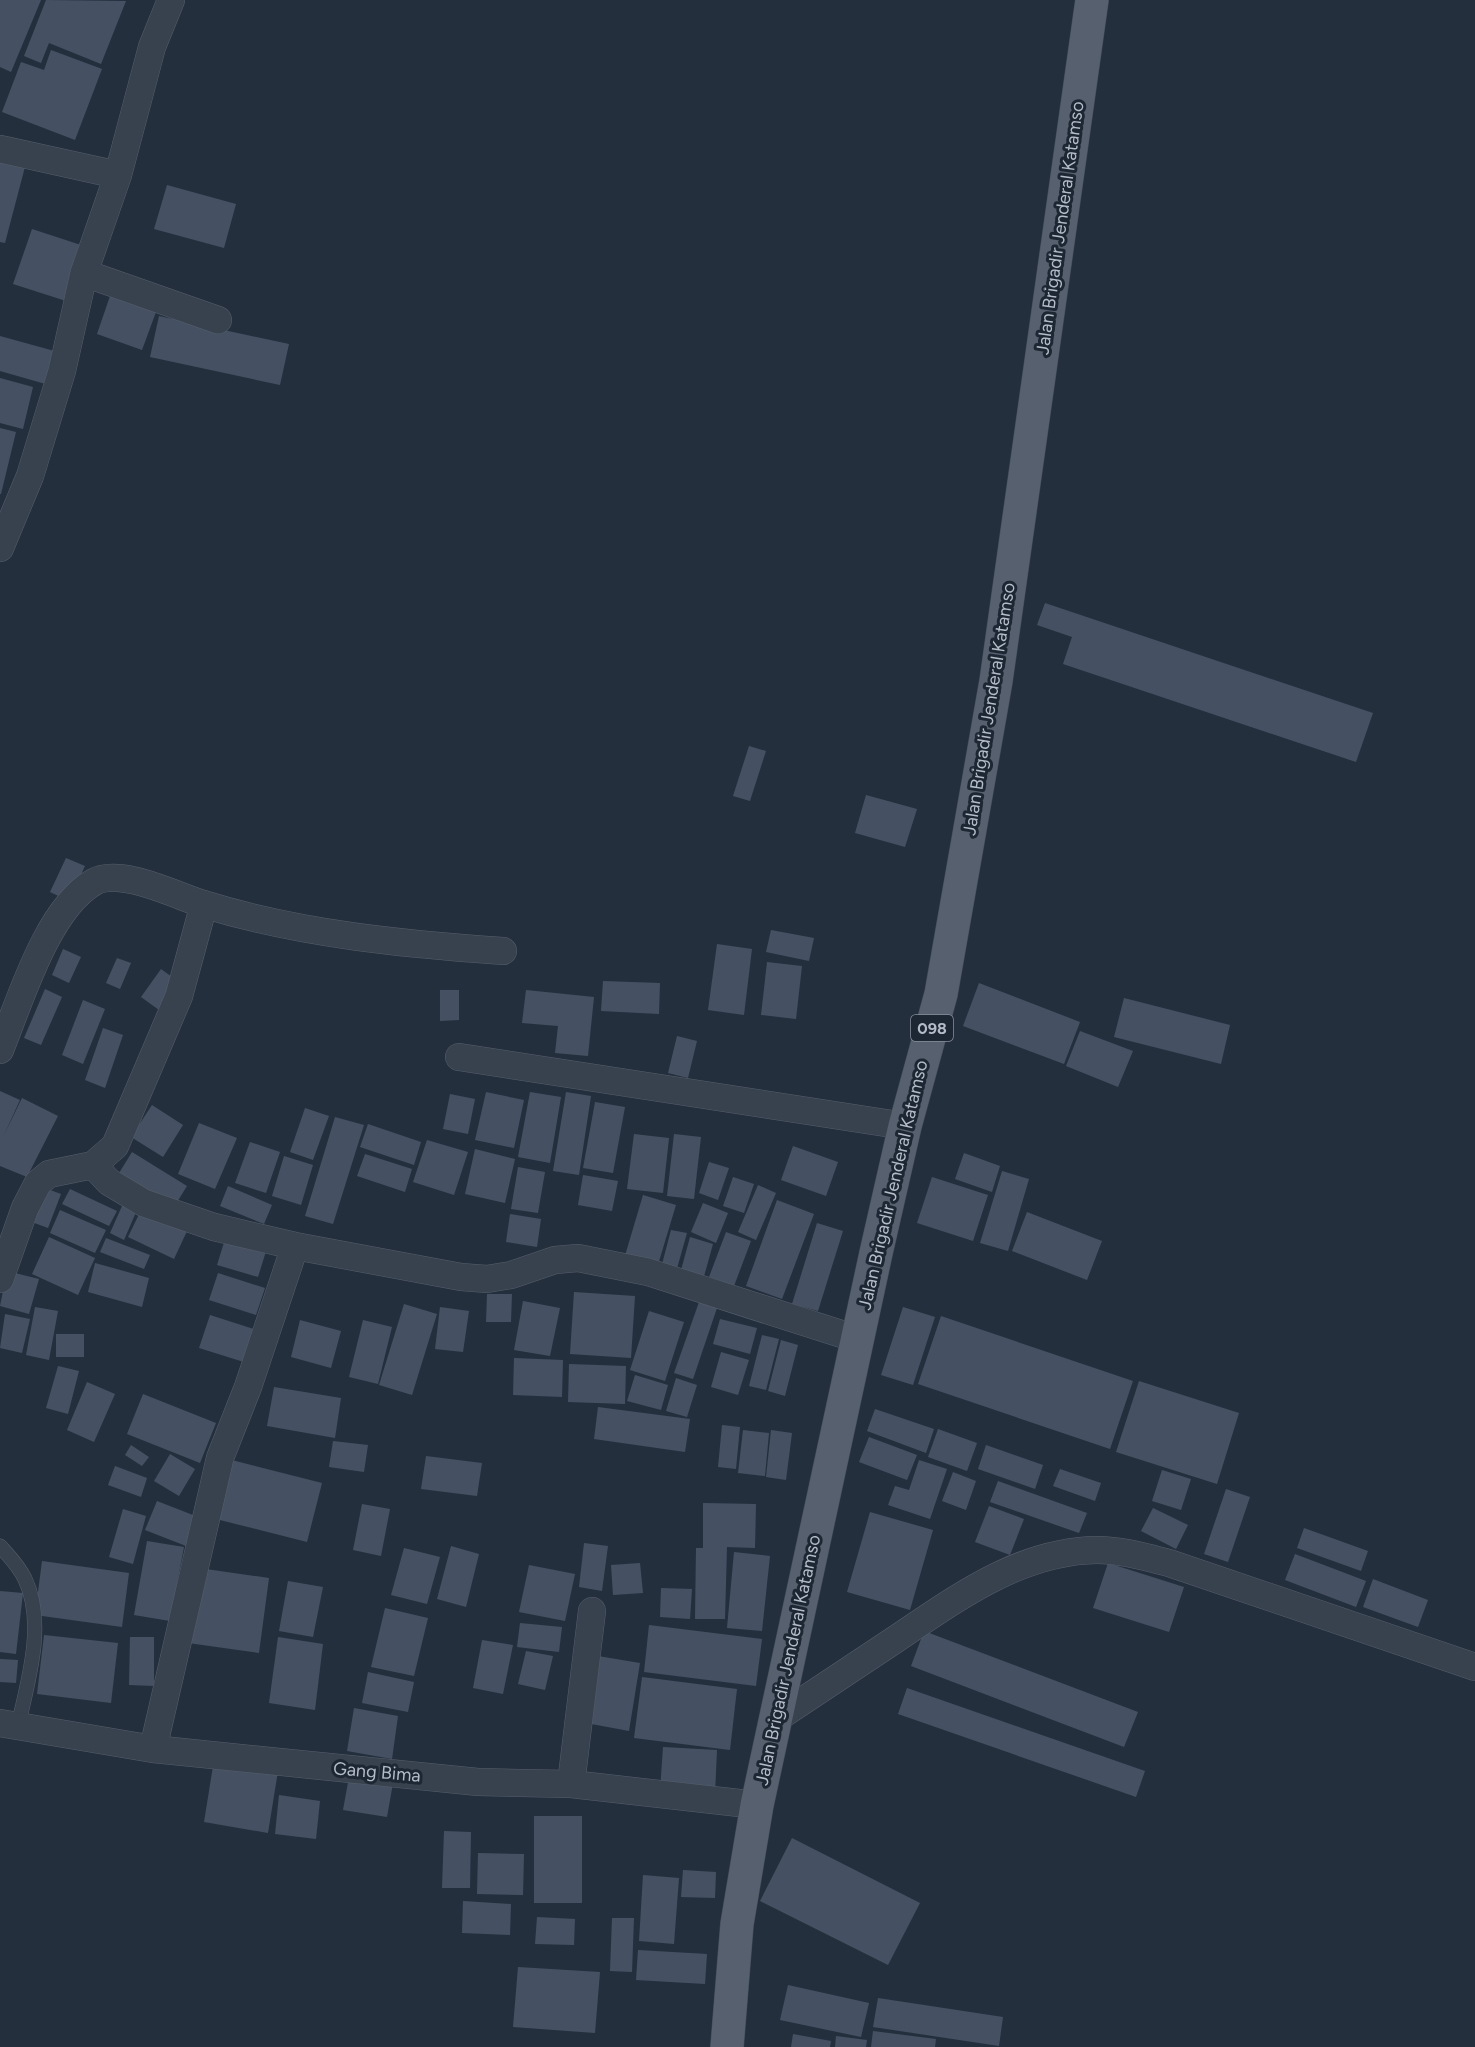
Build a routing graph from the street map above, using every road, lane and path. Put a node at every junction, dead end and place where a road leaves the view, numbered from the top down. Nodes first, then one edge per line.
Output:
1 (171, 0) edge
2 (1092, 0) edge
3 (0, 149) edge
4 (118, 175) junction
5 (84, 273) junction
6 (218, 320) dead end
7 (2, 540) edge
8 (204, 904) junction
9 (503, 951) dead end
10 (0, 1050) edge
11 (459, 1057) dead end
12 (905, 1126) junction
13 (93, 1165) junction
14 (295, 1246) junction
15 (0, 1279) edge
16 (857, 1339) junction
17 (0, 1546) edge
18 (592, 1611) dead end
19 (1475, 1666) edge
20 (774, 1720) junction
21 (9, 1724) edge
22 (153, 1749) junction
23 (571, 1784) junction
24 (757, 1804) junction
25 (727, 2047) edge

1 - 4 street
2 - 12 main road, Jalan Brigadir Jenderal Katamso / 098
3 - 4 street
4 - 5 street
5 - 6 street
5 - 7 street
8 - 9 street
8 - 10 street
8 - 13 street
11 - 12 street
12 - 16 main road, Jalan Brigadir Jenderal Katamso / 098
13 - 14 street
13 - 15 street
14 - 16 street
14 - 22 street
16 - 20 main road, Jalan Brigadir Jenderal Katamso / 098
17 - 21 lane
18 - 23 street
19 - 20 street
20 - 24 main road, Jalan Brigadir Jenderal Katamso / 098
21 - 22 street, Gang Bima
22 - 23 street, Gang Bima
23 - 24 street, Gang Bima
24 - 25 main road, Jalan Brigadir Jenderal Katamso / 098

